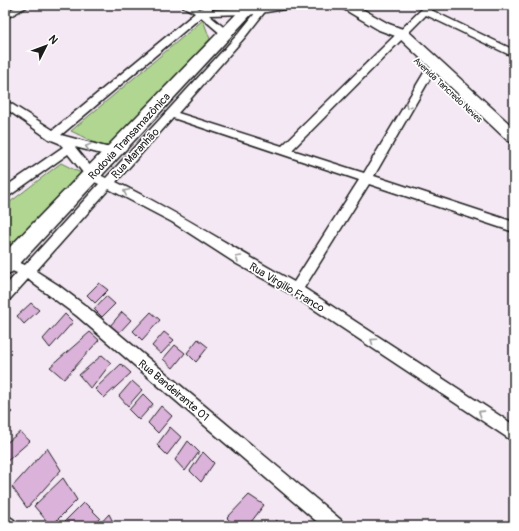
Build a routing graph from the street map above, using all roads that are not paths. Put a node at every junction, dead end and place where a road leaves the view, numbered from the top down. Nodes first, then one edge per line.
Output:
1 (26, 5) edge
2 (184, 5) edge
3 (213, 5) edge
4 (285, 5) edge
5 (346, 5) edge
6 (254, 8) edge
7 (429, 8) edge
8 (201, 13) junction
9 (5, 16) edge
10 (225, 33) junction
11 (399, 38) junction
12 (514, 54) edge
13 (433, 70) junction
14 (5, 103) edge
15 (171, 114) junction
16 (514, 137) edge
17 (61, 141) junction
18 (284, 151) junction
19 (514, 151) edge
20 (113, 153) junction
21 (92, 176) junction
22 (366, 178) junction
23 (107, 184) junction
24 (5, 193) edge
25 (52, 218) junction
26 (68, 227) junction
27 (514, 227) edge
28 (6, 265) edge
29 (27, 271) junction
30 (296, 290) junction
31 (5, 295) edge
32 (514, 434) edge
33 (5, 523) edge
34 (8, 526) edge
35 (335, 526) edge

1 - 9 street
2 - 8 street
3 - 8 street
4 - 6 main road
5 - 11 main road, Avenida Tancredo Neves
6 - 8 street
6 - 10 main road, Rodovia Transamazônica
6 - 15 street, Rua Maranhão
7 - 11 street
7 - 12 street
8 - 10 street
8 - 17 street
10 - 20 main road, Rodovia Transamazônica
11 - 13 main road, Avenida Tancredo Neves
11 - 18 street
13 - 16 main road, Avenida Tancredo Neves
13 - 19 main road, Avenida Tancredo Neves
13 -> 22 street
14 - 17 street, Rua Virgilio Franco
15 - 18 street
15 - 23 street, Rua Maranhão
20 -> 17 street, Rua Virgilio Franco
17 - 21 street, Rua Virgilio Franco
17 - 24 street
18 - 22 street
20 - 21 main road, Rodovia Transamazônica
21 - 23 street, Rua Virgilio Franco
21 - 25 main road, Rodovia Transamazônica
22 - 27 street
22 - 30 street
23 - 26 street, Rua Maranhão
30 -> 23 street, Rua Virgilio Franco
25 - 26 street
25 - 28 main road, Rodovia Transamazônica
26 - 29 street, Rua Maranhão
28 - 29 street, Rua Bandeirante 01
29 - 31 street, Rua Maranhão
29 - 35 street, Rua Bandeirante 01
32 -> 30 street, Rua Virgilio Franco
33 - 34 street

